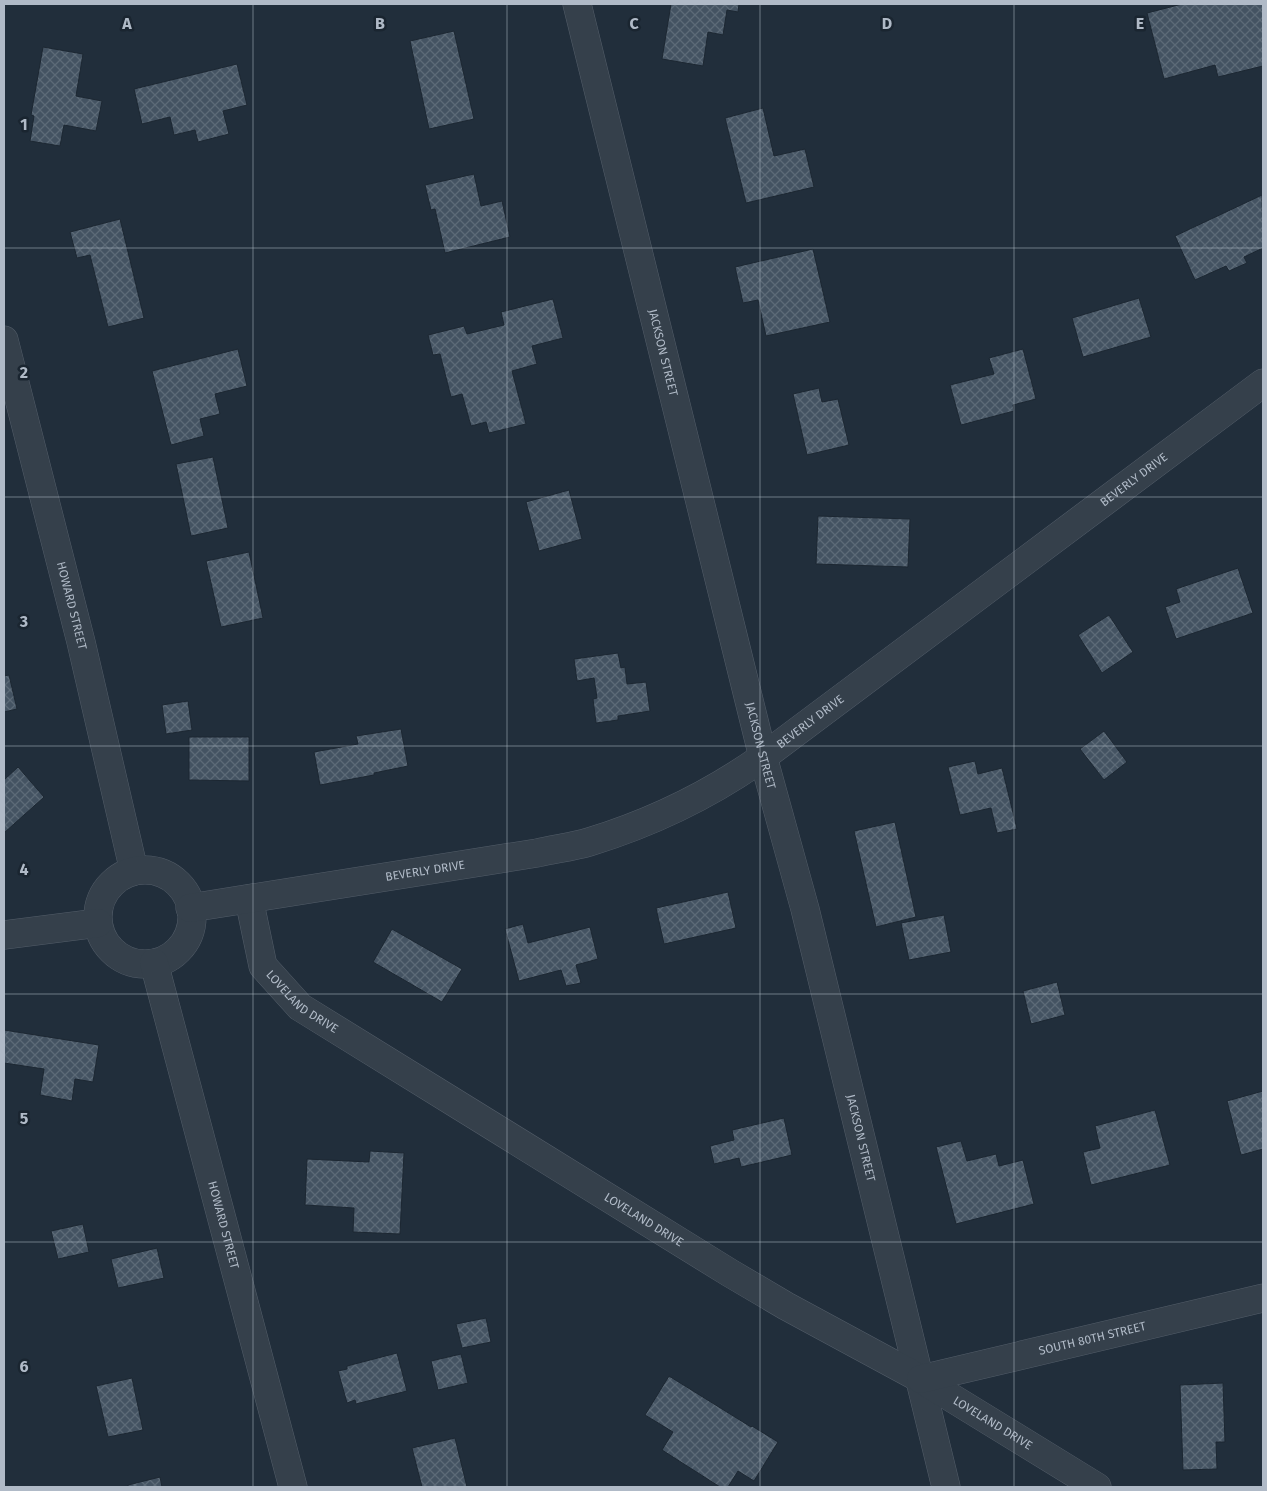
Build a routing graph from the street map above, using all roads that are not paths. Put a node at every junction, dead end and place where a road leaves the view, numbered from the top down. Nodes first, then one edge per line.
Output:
1 (577, 4) edge
2 (4, 340) edge
3 (1263, 383) edge
4 (763, 757) junction
5 (134, 871) junction
6 (248, 899) junction
7 (190, 908) junction
8 (98, 923) junction
9 (4, 936) edge
10 (154, 963) junction
11 (1263, 1298) edge
12 (921, 1379) junction
13 (293, 1487) edge
14 (946, 1487) edge
15 (1097, 1487) edge

1 - 4 street, JACKSON STREET
2 - 5 street, HOWARD STREET
3 - 4 street, BEVERLY DRIVE
4 - 6 street, BEVERLY DRIVE
4 - 12 street, JACKSON STREET
5 - 7 street
5 - 8 street
6 - 7 street, BEVERLY DRIVE
6 - 12 street, LOVELAND DRIVE
7 - 10 street
8 - 9 street
8 - 10 street
10 - 13 street, HOWARD STREET
11 - 12 street, SOUTH 80TH STREET
12 - 14 street, JACKSON STREET
12 - 15 street, LOVELAND DRIVE

